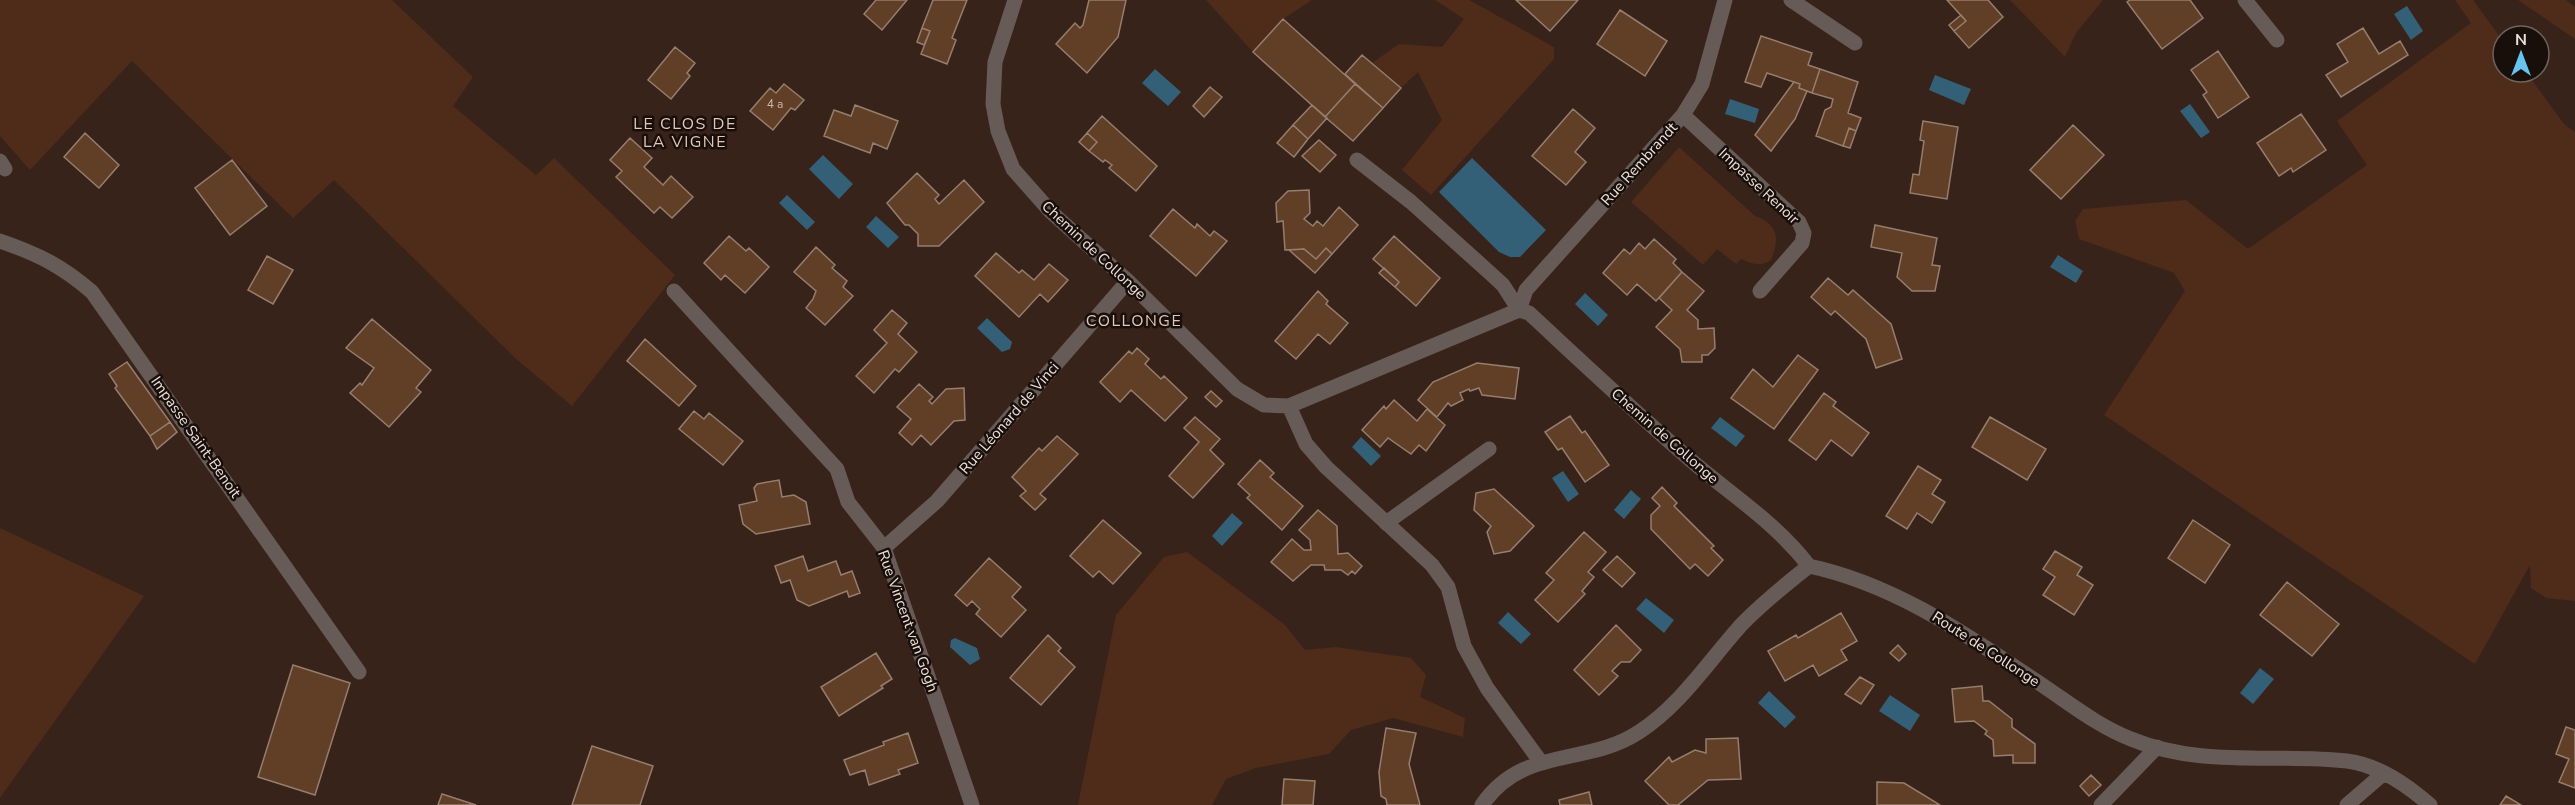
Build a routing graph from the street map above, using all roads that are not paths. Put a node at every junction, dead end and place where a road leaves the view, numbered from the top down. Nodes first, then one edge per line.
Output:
1 (1015, 0) edge
2 (1725, 0) edge
3 (1791, 0) edge
4 (2245, 0) edge
5 (2277, 40) dead end
6 (1855, 43) dead end
7 (1683, 115) junction
8 (1357, 160) dead end
9 (0, 241) edge
10 (1128, 281) junction
11 (674, 291) dead end
12 (1760, 291) dead end
13 (1519, 310) junction
14 (1289, 406) junction
15 (1489, 449) dead end
16 (1386, 523) junction
17 (884, 548) junction
18 (1809, 566) junction
19 (359, 672) dead end
20 (2157, 747) junction
21 (1540, 761) junction
22 (2384, 773) junction
23 (972, 805) edge
24 (1482, 805) edge
25 (2101, 805) edge
26 (2347, 805) edge
27 (2430, 805) edge

1 - 10 street, Chemin de Collonge
2 - 7 street, Rue Rembrandt
3 - 6 street
4 - 5 street
7 - 12 street, Impasse Renoir
7 - 13 street, Rue Rembrandt
8 - 13 street, Chemin de Collonge
9 - 19 street, Impasse Saint-Benoit
10 - 14 street, Chemin de Collonge
10 - 17 street, Rue Léonard de Vinci
11 - 17 street, Rue Vincent van Gogh
13 - 14 street, Chemin de Collonge
13 - 18 street, Chemin de Collonge
14 - 16 street
15 - 16 street
16 - 21 street
17 - 23 street, Rue Vincent van Gogh
18 - 20 street, Route de Collonge
18 - 21 street
20 - 22 street, Route de Collonge
20 - 25 street
21 - 24 street
22 - 26 street
22 - 27 street, Route de Collonge

